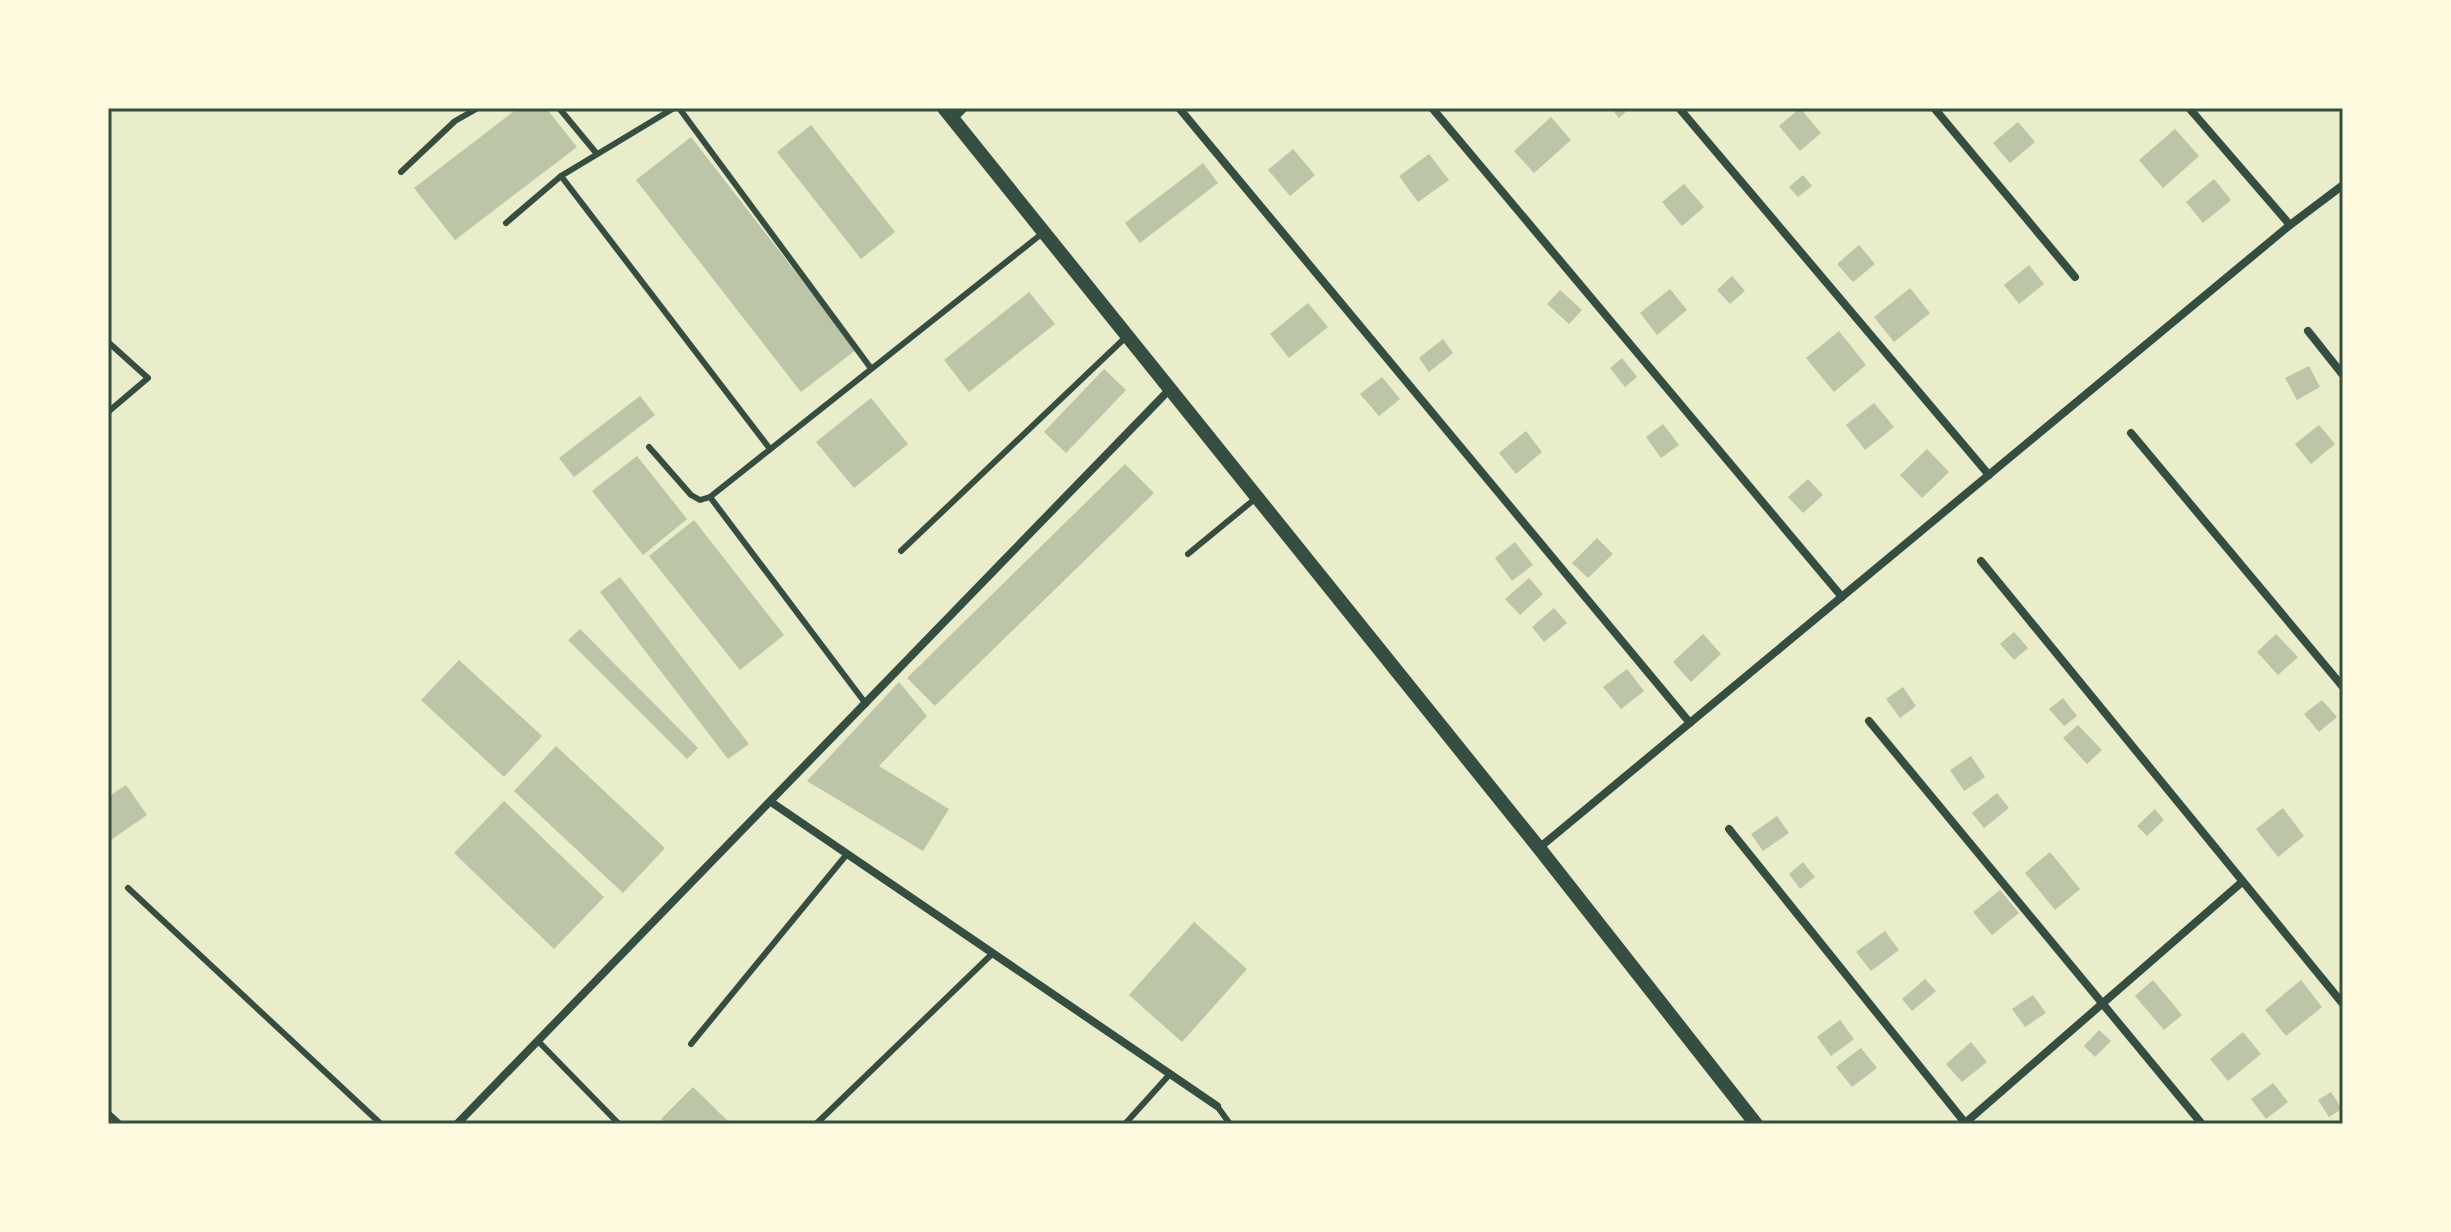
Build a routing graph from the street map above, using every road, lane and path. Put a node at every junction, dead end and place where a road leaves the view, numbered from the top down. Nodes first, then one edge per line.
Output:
1 (478, 108) edge
2 (559, 108) edge
3 (676, 108) edge
4 (1179, 108) edge
5 (1432, 108) edge
6 (1679, 108) edge
7 (1934, 108) edge
8 (2189, 108) edge
9 (954, 112) edge
10 (597, 154) junction
11 (401, 172) dead end
12 (561, 176) junction
13 (2343, 185) edge
14 (506, 223) dead end
15 (2290, 225) junction
16 (1044, 232) junction
17 (2075, 277) dead end
18 (2308, 331) dead end
19 (1127, 336) junction
20 (108, 342) edge
21 (870, 367) junction
22 (2343, 375) edge
23 (1170, 389) junction
24 (108, 412) edge
25 (2131, 433) dead end
26 (649, 447) dead end
27 (770, 449) junction
28 (1989, 475) junction
29 (710, 497) junction
30 (1257, 497) junction
31 (901, 551) dead end
32 (1188, 554) dead end
33 (1981, 561) dead end
34 (1842, 597) junction
35 (2343, 687) edge
36 (866, 704) junction
37 (1869, 721) dead end
38 (1690, 723) junction
39 (771, 802) junction
40 (1729, 829) dead end
41 (1539, 848) junction
42 (847, 854) junction
43 (2242, 882) junction
44 (128, 888) dead end
45 (993, 953) junction
46 (2103, 1003) junction
47 (2343, 1004) edge
48 (538, 1041) junction
49 (691, 1044) dead end
50 (1170, 1074) junction
51 (1217, 1106) joint
52 (108, 1113) edge
53 (1748, 1121) edge
54 (120, 1124) edge
55 (381, 1124) edge
56 (457, 1124) edge
57 (619, 1124) edge
58 (816, 1124) edge
59 (1125, 1124) edge
60 (1230, 1124) edge
61 (1965, 1124) edge
62 (2202, 1124) edge

1 - 11 lane
2 - 10 lane
3 - 10 lane
3 - 21 lane
4 - 38 street
5 - 34 street
6 - 28 street
7 - 17 street
8 - 15 street
9 - 16 street
10 - 12 lane
12 - 14 lane
12 - 27 lane
13 - 15 street
15 - 28 street
16 - 19 street
16 - 21 lane
18 - 22 street
19 - 23 street
19 - 31 lane
20 - 24 lane
21 - 27 lane
23 - 30 street
23 - 36 street
25 - 35 street
26 - 29 lane
27 - 29 lane
28 - 34 street
29 - 36 lane
30 - 32 lane
30 - 41 street
33 - 43 street
34 - 38 street
36 - 39 street
37 - 46 street
38 - 41 street
39 - 42 street
39 - 48 street
40 - 61 street
41 - 53 street
42 - 45 street
42 - 49 lane
43 - 46 street
43 - 47 street
44 - 55 lane
45 - 50 street
45 - 58 lane
46 - 61 street
46 - 62 street
48 - 56 street
48 - 57 lane
50 - 51 street
50 - 59 lane
51 - 60 lane
52 - 54 lane

